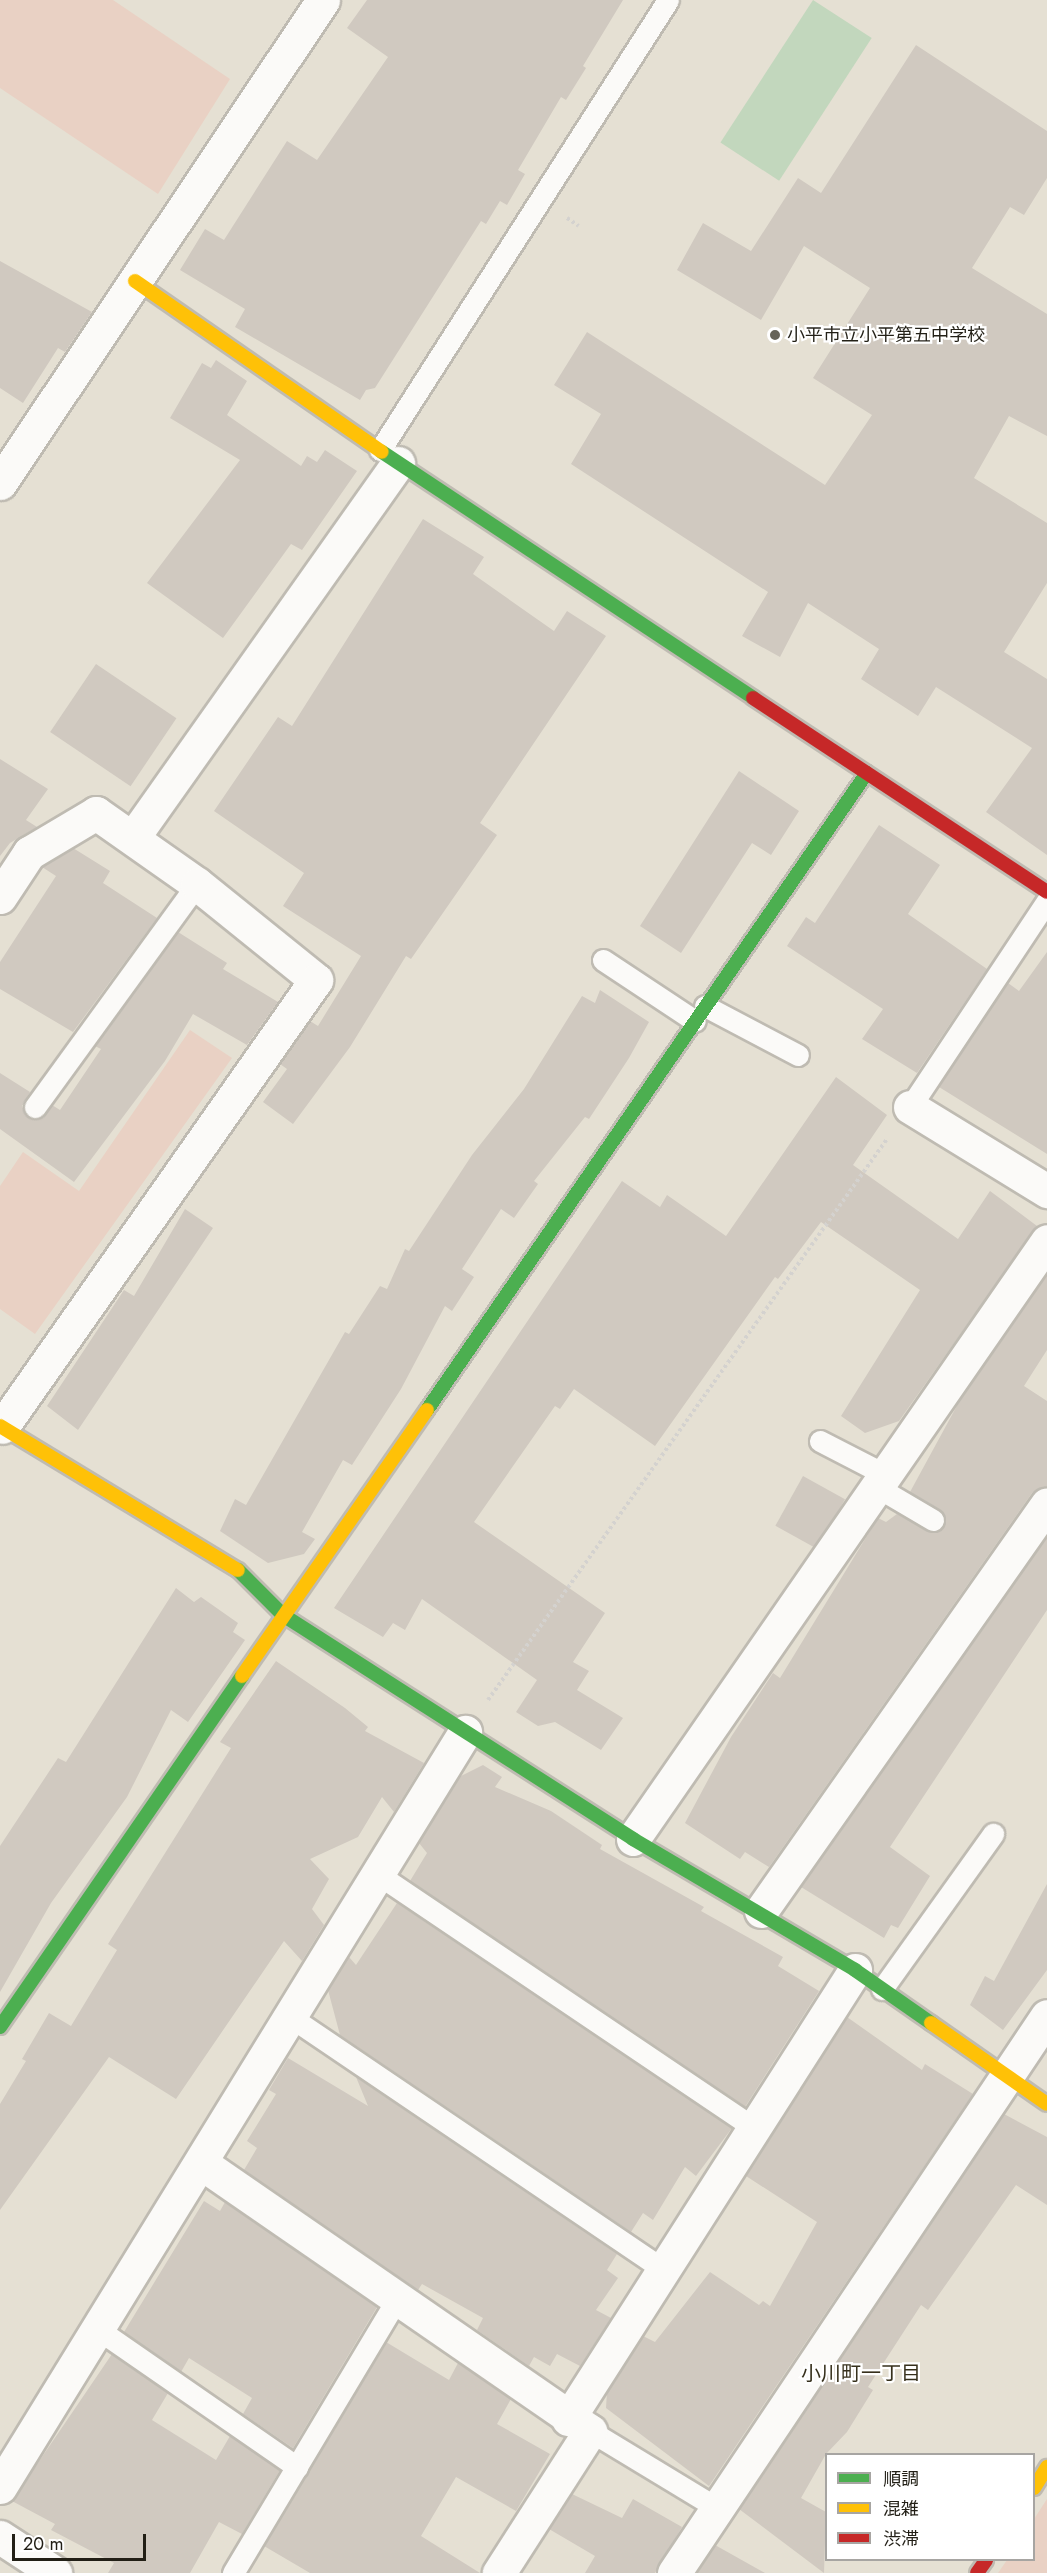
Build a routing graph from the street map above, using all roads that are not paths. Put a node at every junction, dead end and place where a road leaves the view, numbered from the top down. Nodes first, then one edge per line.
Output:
1 (324, 0) edge
2 (668, 0) edge
3 (135, 281) junction
4 (389, 456) junction
5 (5, 464) edge
6 (867, 773) junction
7 (134, 836) junction
8 (197, 884) junction
9 (1047, 892) edge
10 (0, 897) edge
11 (1047, 901) edge
12 (603, 960) dead end
13 (700, 1014) junction
14 (798, 1055) dead end
15 (35, 1107) dead end
16 (910, 1107) joint
17 (1047, 1191) edge
18 (1047, 1241) edge
19 (1, 1426) edge
20 (820, 1441) dead end
21 (882, 1481) junction
22 (1047, 1504) edge
23 (933, 1520) dead end
24 (283, 1615) junction
25 (465, 1732) junction
26 (993, 1834) dead end
27 (633, 1839) junction
28 (379, 1875) junction
29 (761, 1911) junction
30 (855, 1970) junction
31 (882, 1989) junction
32 (1047, 2016) edge
33 (292, 2018) junction
34 (0, 2027) edge
35 (1004, 2077) junction
36 (1047, 2104) edge
37 (751, 2126) junction
38 (204, 2165) junction
39 (664, 2270) junction
40 (397, 2299) junction
41 (99, 2330) junction
42 (579, 2425) junction
43 (297, 2467) junction
44 (1047, 2468) edge
45 (1035, 2486) edge
46 (0, 2487) edge
47 (717, 2508) junction
48 (0, 2537) edge
49 (55, 2573) edge
50 (232, 2573) edge
51 (499, 2573) edge
52 (674, 2573) edge

1 - 3 street
2 - 4 lane
3 - 4 street
3 - 5 street
4 - 6 street
4 - 7 street
6 - 9 street
6 - 13 street
7 - 8 street
7 - 10 street
8 - 15 lane
8 - 19 street
11 - 16 lane
12 - 13 lane
13 - 14 lane
13 - 24 street
16 - 17 street
18 - 21 street
19 - 24 street
20 - 21 lane
21 - 23 lane
21 - 27 street
22 - 29 street
24 - 25 street
24 - 34 street
25 - 27 street
25 - 28 street
26 - 31 lane
27 - 29 street
28 - 33 street
28 - 37 lane
29 - 30 street
30 - 31 street
30 - 37 street
31 - 35 street
32 - 35 street
33 - 38 street
33 - 39 lane
35 - 36 street
35 - 47 street
37 - 39 street
38 - 40 street
38 - 41 street
39 - 42 street
40 - 42 street
40 - 43 lane
41 - 43 lane
41 - 46 street
42 - 47 lane
42 - 51 street
43 - 50 lane
44 - 45 street
47 - 52 street
48 - 49 street

